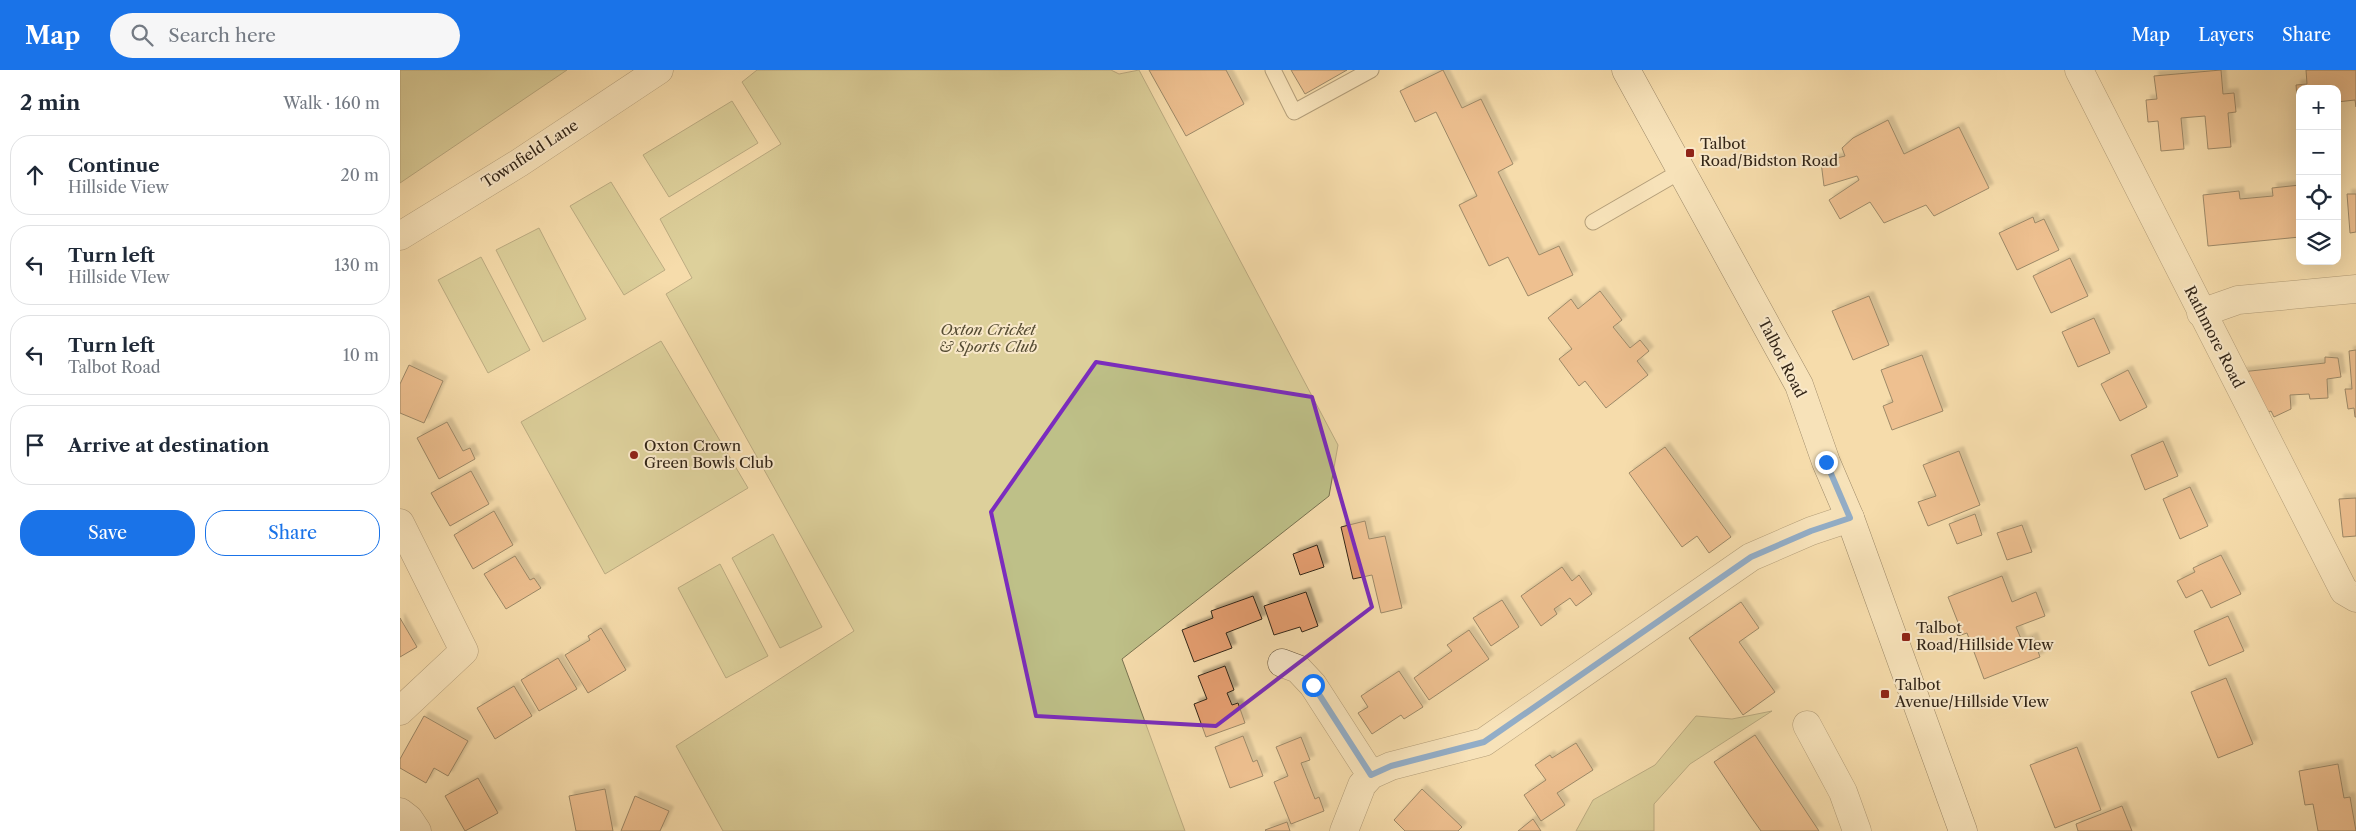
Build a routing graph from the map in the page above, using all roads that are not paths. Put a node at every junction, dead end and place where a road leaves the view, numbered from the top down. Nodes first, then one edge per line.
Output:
1 (658, 70) edge
2 (1273, 70) edge
3 (1371, 70) edge
4 (1626, 70) edge
5 (2079, 70) edge
6 (1681, 171) junction
7 (1593, 222) dead end
8 (400, 236) edge
9 (2356, 289) edge
10 (2201, 313) junction
11 (1850, 518) junction
12 (400, 523) edge
13 (2356, 598) edge
14 (1282, 662) dead end
15 (400, 711) edge
16 (1807, 724) dead end
17 (1371, 775) junction
18 (400, 812) edge
19 (417, 831) edge
20 (1344, 831) edge
21 (1857, 831) edge
22 (1963, 831) edge

1 - 8 street, Townfield Lane
2 - 3 lane
4 - 6 street, Talbot Road
5 - 10 street, Rathmore Road
6 - 7 lane
6 - 11 street, Talbot Road
9 - 10 street
10 - 13 street, Rathmore Road
11 - 17 street
11 - 22 street, Talbot Road
12 - 15 street
14 - 17 street
16 - 21 street
17 - 20 street
18 - 19 street

